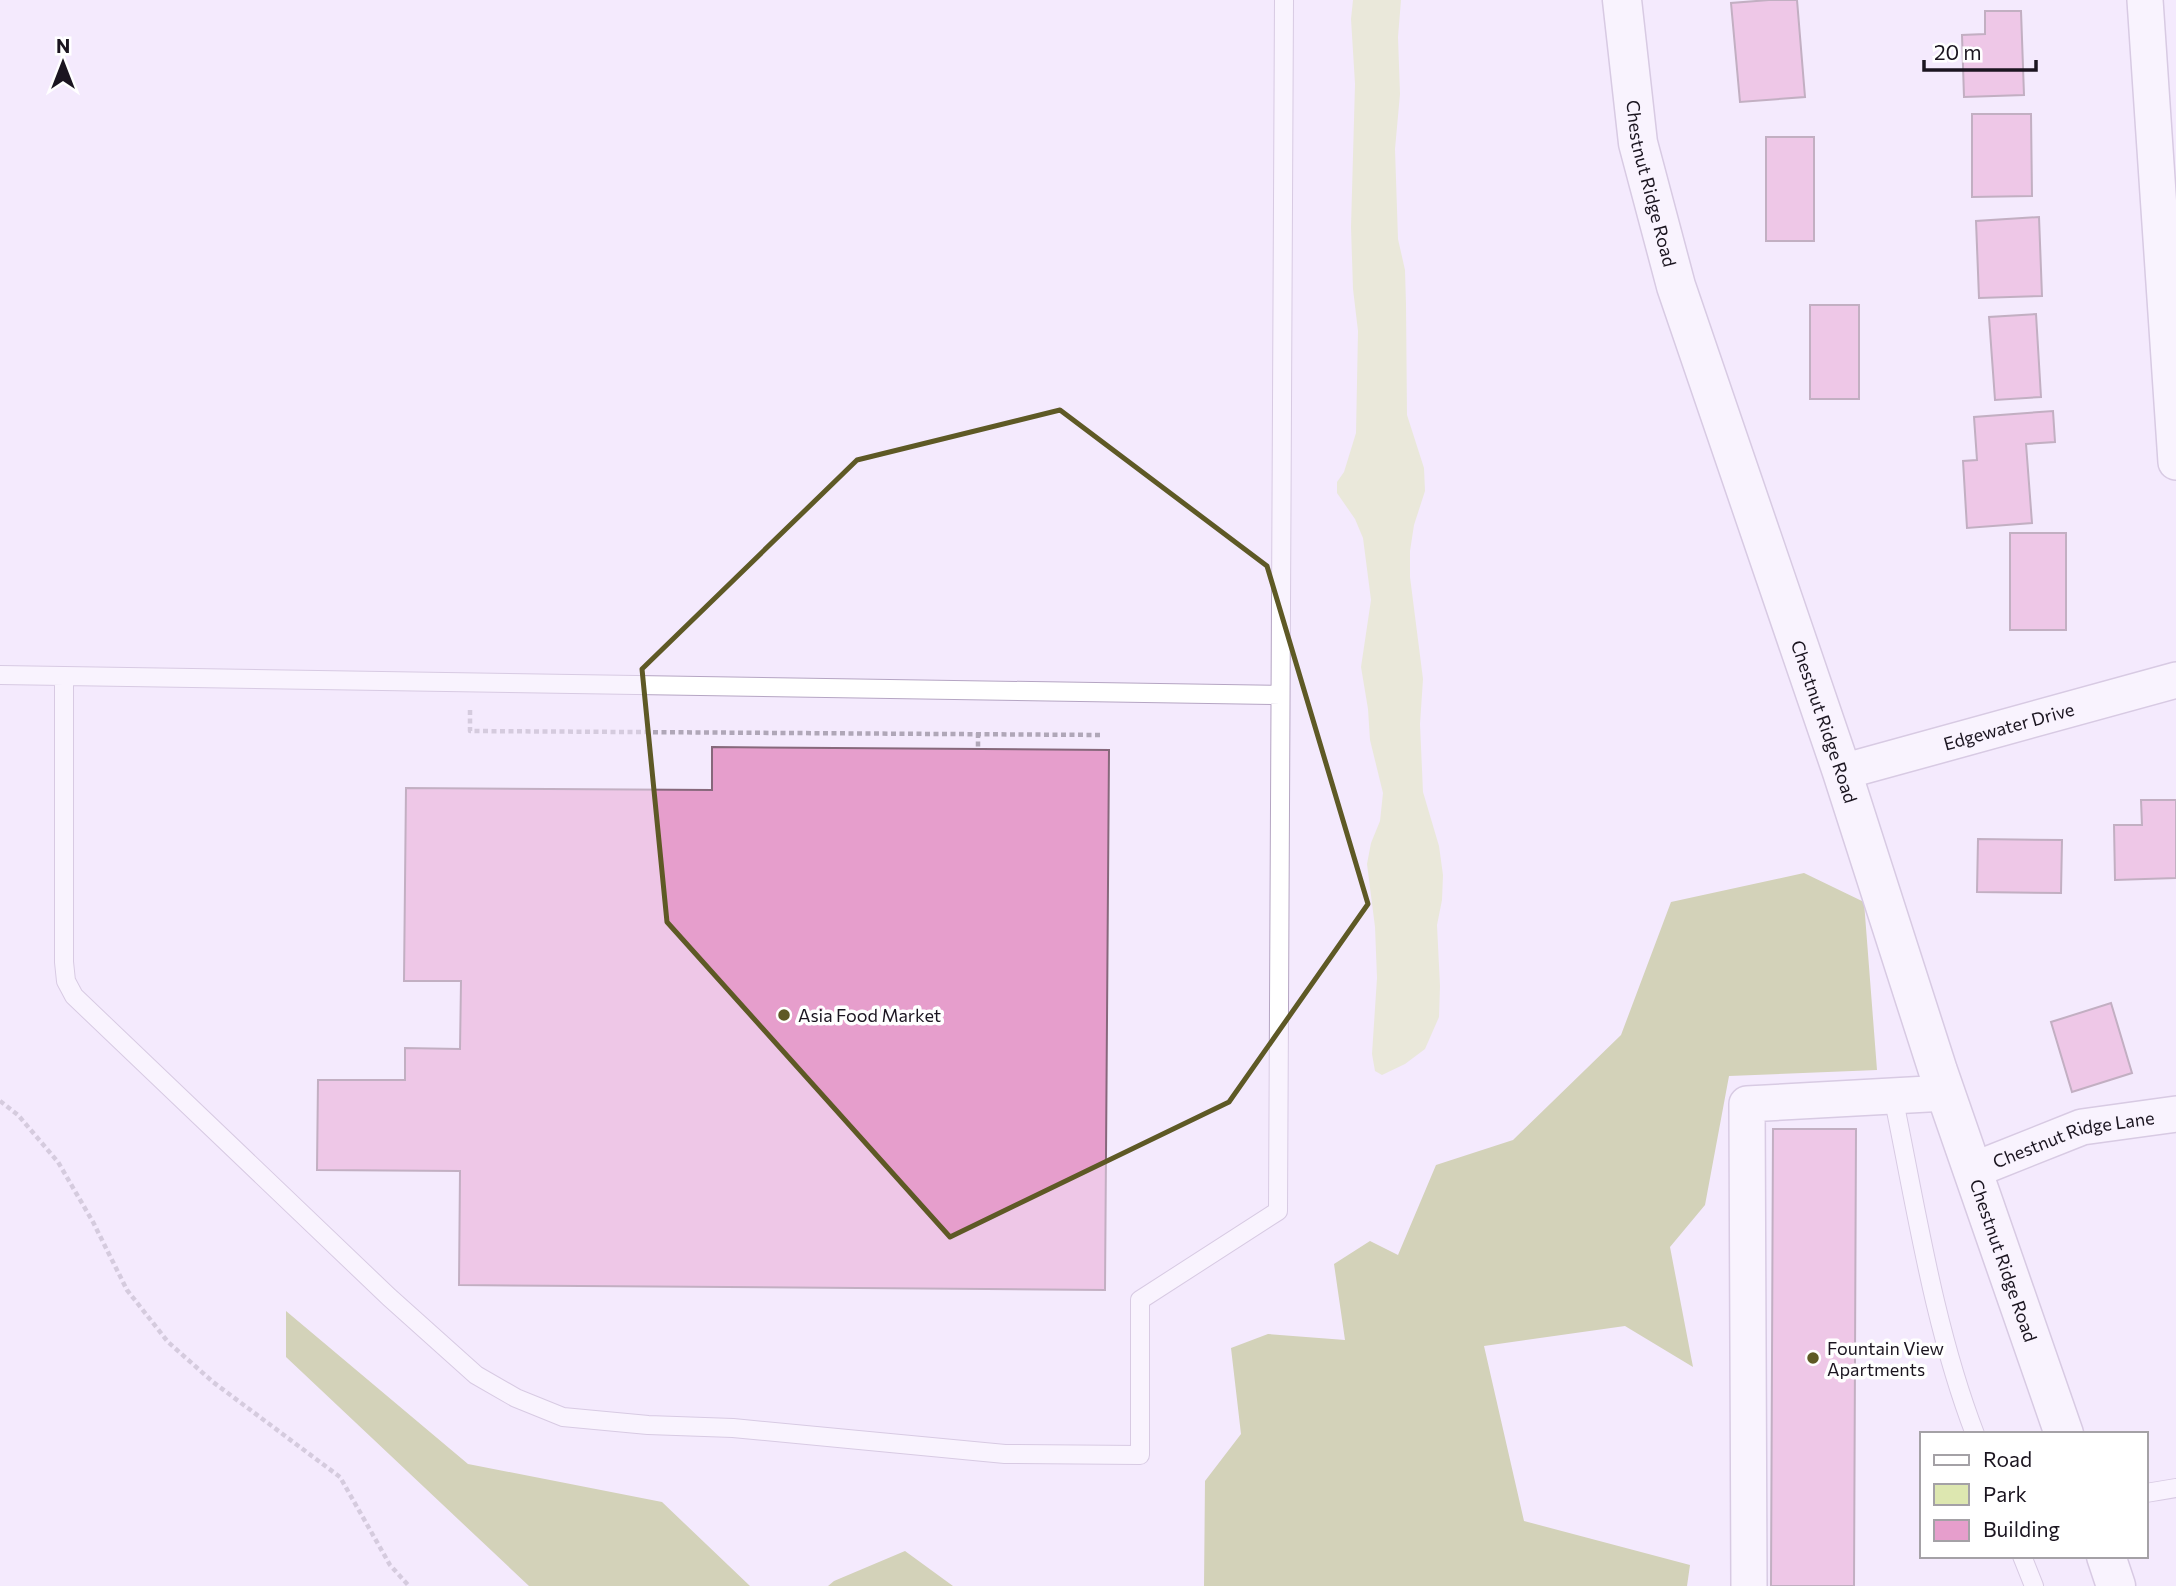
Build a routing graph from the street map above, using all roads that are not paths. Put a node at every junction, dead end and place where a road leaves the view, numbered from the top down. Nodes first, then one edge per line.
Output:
1 (1284, 0) edge
2 (1622, 0) edge
3 (2145, 0) edge
4 (2176, 462) edge
5 (0, 675) edge
6 (64, 677) junction
7 (2176, 680) edge
8 (1280, 695) junction
9 (1842, 772) junction
10 (1945, 1093) junction
11 (1893, 1096) junction
12 (2176, 1114) edge
13 (1974, 1170) junction
14 (1974, 1432) edge
15 (2063, 1432) edge
16 (2176, 1488) edge
17 (2148, 1493) edge
18 (2023, 1558) edge
19 (2107, 1558) edge
20 (1749, 1586) edge
21 (2034, 1586) edge
22 (2116, 1586) edge

1 - 8 lane
2 - 9 street, Chestnut Ridge Road
3 - 4 street
5 - 6 lane
6 - 8 lane
6 - 8 lane
7 - 9 street, Edgewater Drive
9 - 10 street, Chestnut Ridge Road
10 - 11 street
10 - 13 street, Chestnut Ridge Road
11 - 14 lane
11 - 20 street
12 - 13 street, Chestnut Ridge Lane
13 - 15 street, Chestnut Ridge Road
16 - 17 lane
18 - 21 lane
19 - 22 street

